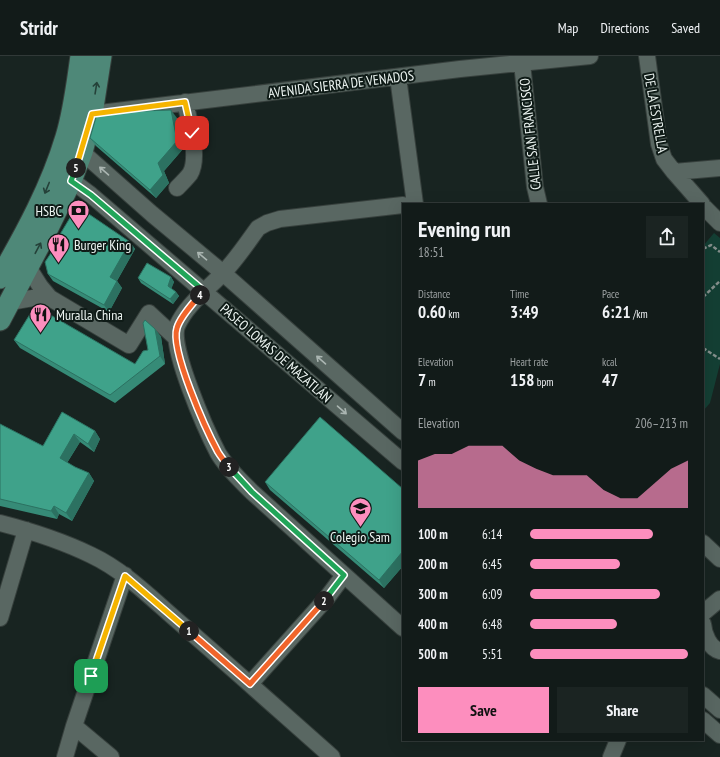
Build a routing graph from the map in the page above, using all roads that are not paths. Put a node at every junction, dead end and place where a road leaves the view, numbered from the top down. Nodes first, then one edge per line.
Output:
1 (81, 56) edge
2 (100, 56) edge
3 (590, 56) edge
4 (647, 56) edge
5 (522, 63) junction
6 (398, 77) junction
7 (185, 102) junction
8 (92, 114) junction
9 (66, 137) junction
10 (82, 152) junction
11 (720, 168) edge
12 (674, 172) junction
13 (63, 175) junction
14 (177, 188) dead end
15 (414, 203) edge
16 (539, 203) edge
17 (700, 203) edge
18 (402, 205) edge
19 (704, 207) edge
20 (720, 223) edge
21 (13, 262) edge
22 (223, 273) junction
23 (0, 278) edge
24 (204, 291) junction
25 (50, 298) junction
26 (10, 302) junction
27 (0, 320) edge
28 (176, 338) junction
29 (402, 431) edge
30 (402, 461) edge
31 (0, 524) edge
32 (26, 530) junction
33 (704, 544) edge
34 (720, 559) edge
35 (344, 575) junction
36 (125, 576) junction
37 (720, 600) edge
38 (704, 612) edge
39 (0, 618) edge
40 (402, 627) edge
41 (704, 633) edge
42 (720, 651) edge
43 (250, 684) junction
44 (704, 696) edge
45 (720, 710) edge
46 (704, 721) edge
47 (74, 726) junction
48 (720, 735) edge
49 (618, 741) edge
50 (65, 757) edge
51 (111, 757) edge
52 (332, 757) edge
53 (611, 757) edge

1 - 9 main road
8 -> 2 main road
3 - 5 street, AVENIDA SIERRA DE VENADOS
4 - 12 street, DE LA ESTRELLA
5 - 6 street, AVENIDA SIERRA DE VENADOS
5 - 16 street, CALLE SAN FRANCISCO
6 - 7 street, AVENIDA SIERRA DE VENADOS
6 - 15 street
7 - 8 street, AVENIDA SIERRA DE VENADOS
7 - 14 street
8 - 10 main road
9 - 10 street, PASEO LOMAS DE MAZATLÁN
9 - 13 main road
10 - 13 main road
22 -> 10 street, PASEO LOMAS DE MAZATLÁN
11 - 12 street
12 - 17 street, DE LA ESTRELLA
13 - 21 main road
13 - 24 street, PASEO LOMAS DE MAZATLÁN
18 - 22 street
19 - 20 street, DE LA ESTRELLA
21 - 23 main road
21 - 25 street
21 - 26 main road
22 - 24 street
29 -> 22 street, PASEO LOMAS DE MAZATLÁN
24 - 28 street
24 -> 30 street, PASEO LOMAS DE MAZATLÁN
25 - 26 street
25 - 28 street
26 - 27 main road
28 - 35 street
31 - 32 street
32 - 36 street
32 - 39 street
33 - 34 street
35 - 40 street
35 - 43 street
36 - 43 street
36 - 47 street
37 - 38 street
41 - 42 street
43 - 52 street
44 - 45 street
46 - 48 street
47 - 50 street
47 - 51 street
49 - 53 street

